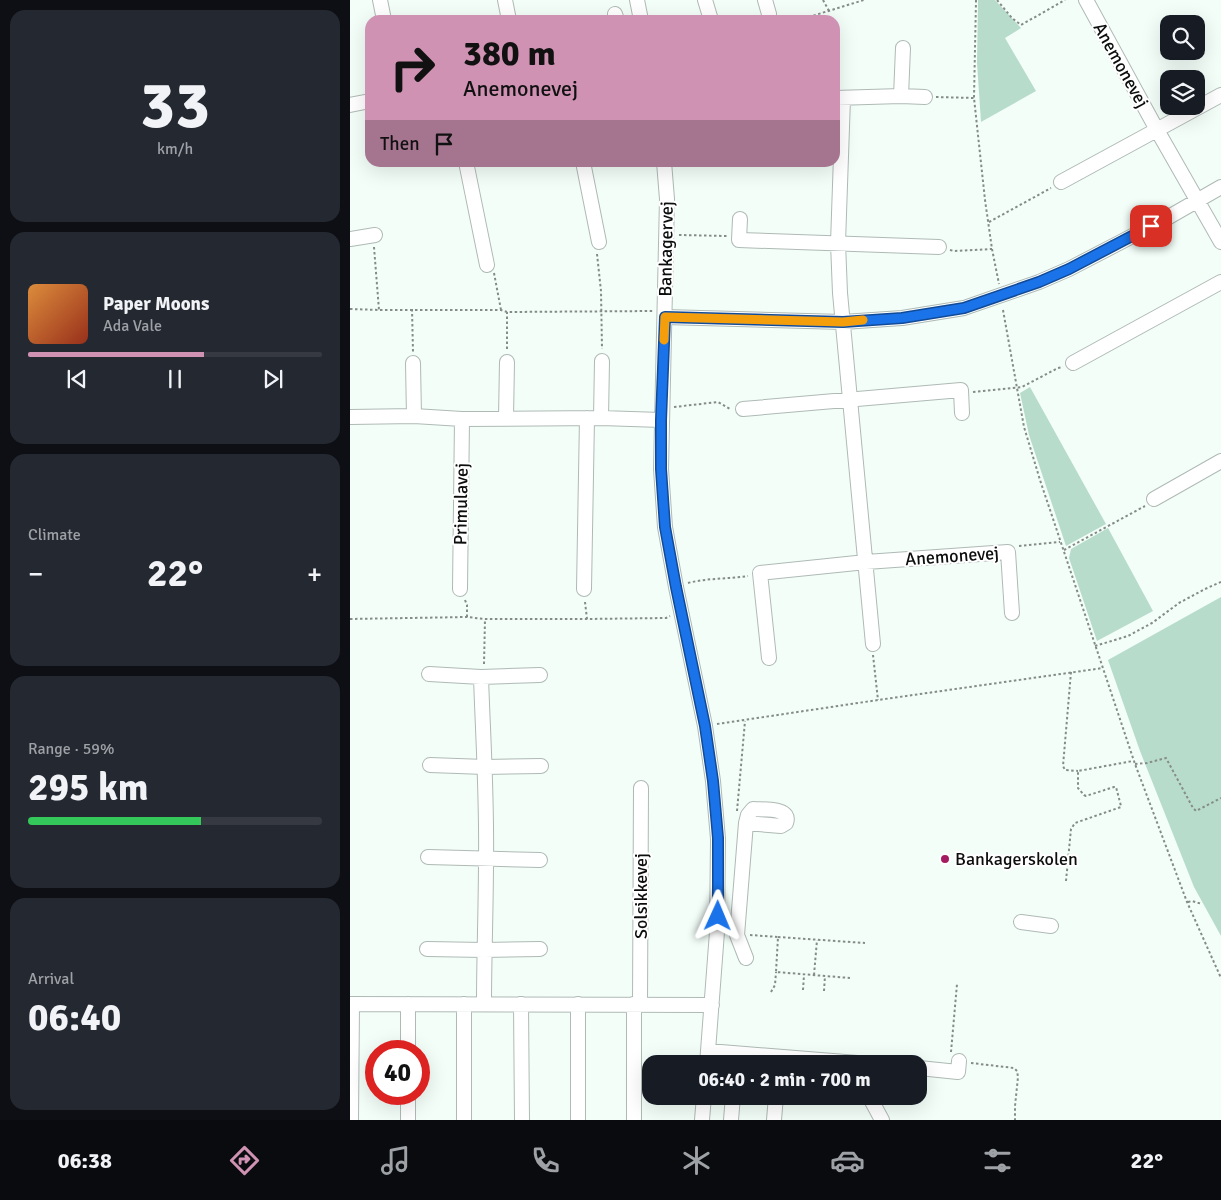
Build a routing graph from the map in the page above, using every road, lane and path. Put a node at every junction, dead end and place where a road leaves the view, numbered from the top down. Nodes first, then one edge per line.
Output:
1 (380, 0) edge
2 (505, 0) edge
3 (637, 0) edge
4 (705, 0) edge
5 (765, 0) edge
6 (823, 0) edge
7 (864, 0) edge
8 (976, 0) edge
9 (997, 0) edge
10 (1065, 0) edge
11 (1086, 0) edge
12 (829, 11) junction
13 (769, 14) dead end
14 (383, 15) edge
15 (509, 15) edge
16 (640, 15) edge
17 (710, 15) edge
18 (816, 15) edge
19 (903, 48) dead end
20 (1221, 95) edge
21 (901, 96) junction
22 (925, 97) joint
23 (840, 98) edge
24 (974, 98) junction
25 (365, 102) edge
26 (350, 105) edge
27 (1157, 130) junction
28 (467, 167) edge
29 (584, 167) edge
30 (664, 167) edge
31 (839, 167) edge
32 (1062, 182) joint
33 (1221, 187) edge
34 (1198, 201) junction
35 (740, 219) dead end
36 (989, 222) junction
37 (375, 235) joint
38 (667, 235) junction
39 (350, 239) edge
40 (739, 240) junction
41 (599, 242) joint
42 (1221, 242) edge
43 (838, 243) junction
44 (939, 247) joint
45 (992, 249) junction
46 (487, 265) joint
47 (1221, 282) edge
48 (1000, 284) dead end
49 (350, 308) edge
50 (412, 309) junction
51 (379, 310) junction
52 (501, 310) junction
53 (602, 310) junction
54 (1003, 310) dead end
55 (507, 312) junction
56 (665, 314) junction
57 (843, 322) junction
58 (602, 361) joint
59 (507, 362) joint
60 (413, 363) joint
61 (1073, 364) joint
62 (1016, 388) junction
63 (960, 390) junction
64 (850, 400) junction
65 (743, 409) joint
66 (662, 413) junction
67 (962, 413) dead end
68 (414, 416) junction
69 (350, 417) edge
70 (506, 418) junction
71 (587, 418) junction
72 (601, 418) junction
73 (462, 419) junction
74 (1221, 461) edge
75 (1154, 499) joint
76 (1060, 542) junction
77 (1064, 550) junction
78 (1008, 552) junction
79 (866, 562) junction
80 (760, 573) junction
81 (1221, 582) edge
82 (676, 587) junction
83 (460, 589) joint
84 (584, 589) joint
85 (682, 612) junction
86 (1012, 613) dead end
87 (467, 617) junction
88 (350, 619) edge
89 (485, 619) junction
90 (587, 619) junction
91 (873, 644) joint
92 (1095, 646) junction
93 (769, 658) dead end
94 (1102, 668) junction
95 (1071, 672) junction
96 (429, 674) dead end
97 (540, 675) dead end
98 (481, 677) junction
99 (878, 700) junction
100 (705, 726) junction
101 (1134, 763) junction
102 (430, 765) dead end
103 (541, 766) dead end
104 (485, 767) junction
105 (1078, 771) junction
106 (642, 788) dead end
107 (1221, 798) edge
108 (746, 823) dead end
109 (428, 857) dead end
110 (486, 858) junction
111 (540, 860) dead end
112 (1066, 881) dead end
113 (1187, 902) junction
114 (1202, 904) dead end
115 (1021, 922) dead end
116 (1051, 926) dead end
117 (778, 937) junction
118 (738, 939) junction
119 (817, 940) junction
120 (865, 943) dead end
121 (427, 949) dead end
122 (540, 949) dead end
123 (484, 950) junction
124 (746, 958) dead end
125 (776, 972) junction
126 (804, 974) junction
127 (814, 975) junction
128 (825, 976) junction
129 (850, 978) dead end
130 (1221, 978) edge
131 (957, 984) dead end
132 (803, 990) dead end
133 (824, 991) dead end
134 (771, 992) dead end
135 (351, 1004) edge
136 (408, 1004) junction
137 (464, 1004) junction
138 (484, 1004) junction
139 (521, 1004) junction
140 (578, 1004) junction
141 (637, 1004) junction
142 (712, 1005) junction
143 (408, 1040) edge
144 (707, 1055) edge
145 (959, 1062) junction
146 (927, 1069) edge
147 (408, 1105) edge
148 (703, 1105) edge
149 (732, 1105) edge
150 (775, 1105) edge
151 (874, 1105) edge
152 (351, 1120) edge
153 (408, 1120) edge
154 (464, 1120) edge
155 (522, 1120) edge
156 (578, 1120) edge
157 (634, 1120) edge
158 (702, 1120) edge
159 (731, 1120) edge
160 (774, 1120) edge
161 (882, 1120) edge
162 (1015, 1120) edge

1 - 14 street
2 - 15 street
3 - 16 street
4 - 17 street
5 - 13 street
6 - 12 path
7 - 12 path
8 - 24 path
9 - 10 path
11 - 27 street, Anemonevej
12 - 18 path
19 - 21 street
20 - 27 street
21 - 22 street
21 - 23 street
22 - 24 path
24 - 36 path
25 - 26 street
27 - 32 street
27 - 34 street, Anemonevej
28 - 46 street
29 - 41 street
30 - 38 street, Bankagervej
31 - 43 street
32 - 36 path
33 - 34 street
34 - 42 street, Anemonevej
34 - 57 street
35 - 40 street
36 - 45 path
37 - 39 street
37 - 51 path
38 - 40 path
38 - 56 street, Bankagervej
40 - 43 street
41 - 53 path
43 - 44 street
43 - 57 street
44 - 45 path
45 - 48 path
46 - 52 path
47 - 61 street
49 - 51 path
50 - 51 path
50 - 52 path
50 - 60 path
52 - 55 path
53 - 55 path
53 - 56 path
53 - 58 path
54 - 62 path
55 - 59 path
56 - 57 street
56 - 66 street, Bankagervej
57 - 64 street
58 - 72 street
59 - 70 street
60 - 68 street
61 - 62 path
62 - 63 path
62 - 76 path
63 - 64 street
63 - 67 street
64 - 65 street
64 - 79 street
65 - 66 path
66 - 72 street
66 - 82 street, Bankagervej
68 - 69 street
68 - 73 street
70 - 71 street
70 - 73 street
71 - 72 street
71 - 84 street
73 - 83 street, Primulavej
74 - 75 street
75 - 77 path
76 - 77 path
76 - 78 path
77 - 92 path
78 - 79 street, Anemonevej
78 - 86 street, Anemonevej
79 - 80 street, Anemonevej
79 - 91 street
80 - 82 path
80 - 93 street
81 - 92 path
82 - 85 street, Bankagervej
83 - 87 path
84 - 90 path
85 - 90 path
85 - 100 street, Bankagervej
87 - 88 path
87 - 89 path
89 - 90 path
89 - 98 path
91 - 99 path
92 - 94 path
94 - 95 path
94 - 101 path
95 - 99 path
95 - 105 path
96 - 98 street
97 - 98 street
98 - 104 street
99 - 100 path
100 - 142 street, Bankagervej
101 - 105 path
101 - 107 path
101 - 113 path
102 - 104 street
103 - 104 street
104 - 110 street
105 - 112 path
106 - 141 street, Solsikkevej
108 - 118 street
109 - 110 street
110 - 111 street
110 - 123 street
113 - 114 path
113 - 130 path
115 - 116 street
117 - 118 path
117 - 119 path
117 - 125 path
118 - 124 street
119 - 120 path
119 - 127 path
121 - 123 street
122 - 123 street
123 - 138 street
125 - 126 path
125 - 134 path
126 - 127 path
126 - 132 path
127 - 128 path
128 - 129 path
128 - 133 path
131 - 145 path
135 - 136 street
135 - 152 street
136 - 137 street
136 - 143 street
137 - 138 street
137 - 154 street
138 - 139 street
139 - 140 street
139 - 155 street
140 - 141 street
140 - 156 street
141 - 142 street
141 - 157 street, Solsikkevej
142 - 144 street, Bankagervej
145 - 146 street
145 - 162 path
147 - 153 street
148 - 158 street
149 - 159 street
150 - 160 street
151 - 161 street

